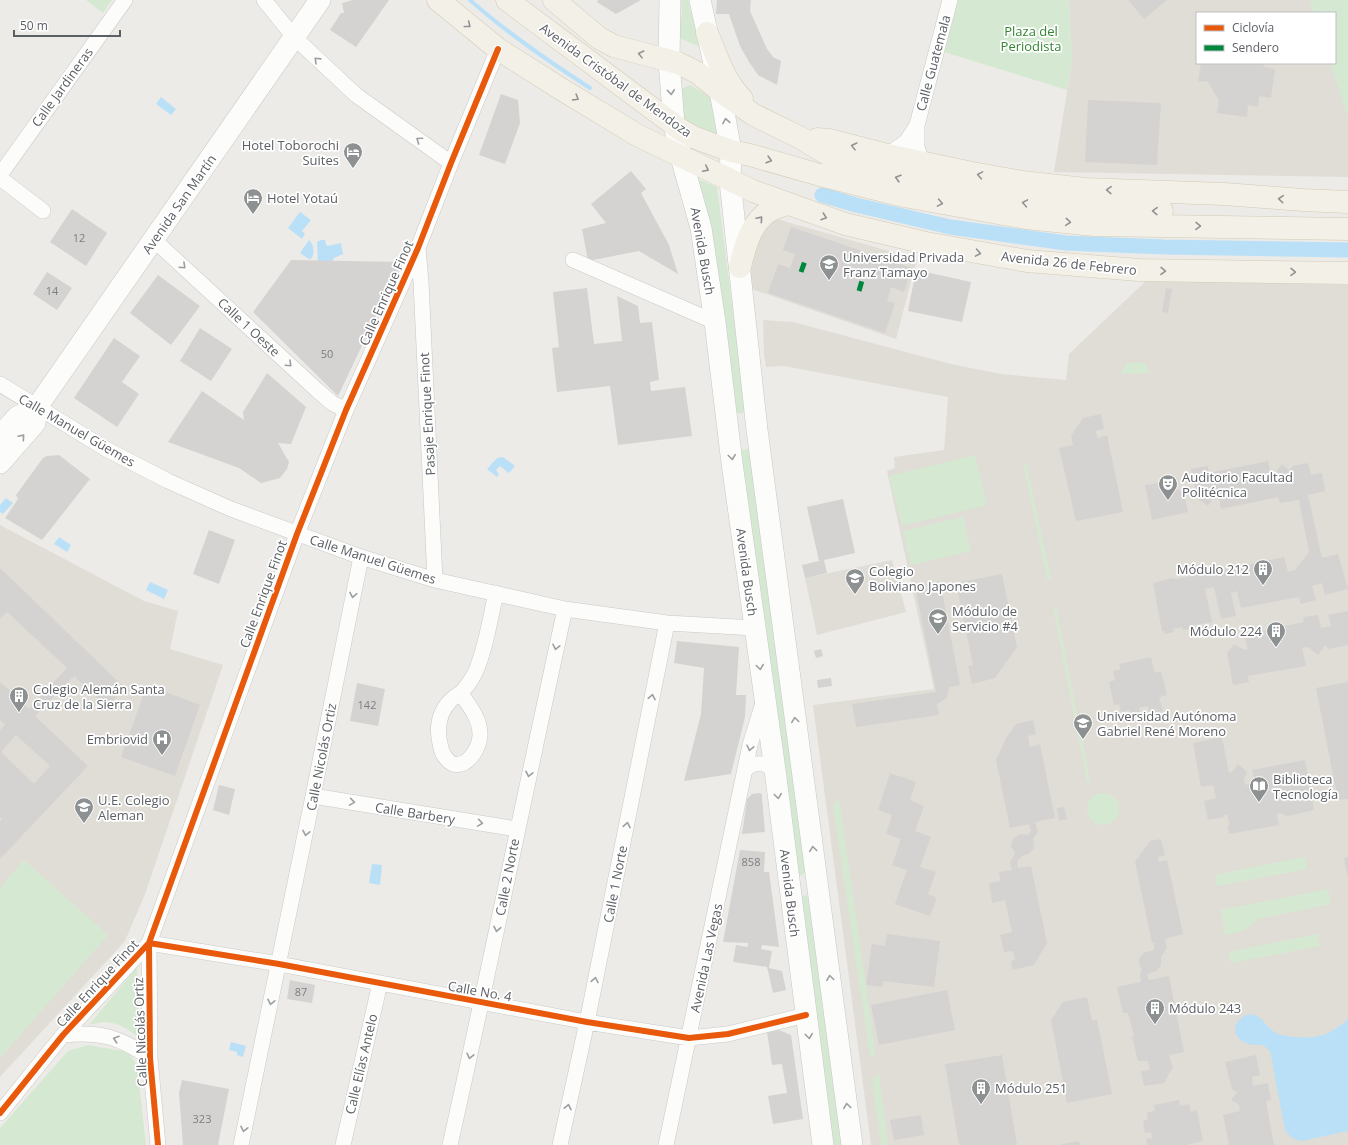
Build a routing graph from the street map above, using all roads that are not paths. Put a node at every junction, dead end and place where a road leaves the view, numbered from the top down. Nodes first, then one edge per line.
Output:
1 (125, 0) edge
2 (264, 0) edge
3 (320, 0) edge
4 (438, 0) edge
5 (507, 0) edge
6 (540, 0) edge
7 (554, 0) edge
8 (670, 0) edge
9 (700, 0) edge
10 (950, 0) edge
11 (587, 28) junction
12 (707, 33) junction
13 (294, 37) junction
14 (498, 49) junction
15 (669, 61) junction
16 (720, 91) junction
17 (759, 118) junction
18 (674, 124) junction
19 (917, 125) junction
20 (799, 136) junction
21 (731, 151) junction
22 (888, 155) junction
23 (681, 157) junction
24 (451, 163) junction
25 (922, 163) junction
26 (0, 175) edge
27 (0, 178) edge
28 (730, 180) junction
29 (1303, 200) junction
30 (1348, 202) edge
31 (788, 204) junction
32 (43, 211) dead end
33 (1348, 211) edge
34 (1348, 217) edge
35 (1348, 229) edge
36 (154, 240) junction
37 (418, 248) junction
38 (573, 260) dead end
39 (740, 267) junction
40 (1348, 273) edge
41 (715, 322) junction
42 (719, 354) junction
43 (0, 384) edge
44 (37, 408) junction
45 (346, 410) junction
46 (757, 430) junction
47 (0, 436) edge
48 (0, 463) edge
49 (296, 534) junction
50 (361, 557) junction
51 (435, 580) junction
52 (496, 594) junction
53 (565, 609) junction
54 (667, 623) junction
55 (755, 628) junction
56 (460, 693) dead end
57 (765, 699) junction
58 (745, 770) junction
59 (775, 770) junction
60 (313, 796) junction
61 (517, 829) junction
62 (817, 880) junction
63 (790, 884) junction
64 (149, 943) junction
65 (279, 964) junction
66 (380, 983) junction
67 (482, 1003) junction
68 (806, 1015) junction
69 (587, 1022) junction
70 (63, 1035) junction
71 (689, 1038) junction
72 (150, 1058) junction
73 (0, 1113) edge
74 (158, 1145) edge
75 (241, 1145) edge
76 (343, 1145) edge
77 (450, 1145) edge
78 (560, 1145) edge
79 (666, 1145) edge
80 (823, 1145) edge
81 (852, 1145) edge

1 - 26 street, Calle Jardineras
2 - 13 street
3 - 13 main road, Avenida San Martín
4 -> 14 main road, Avenida Cristóbal de Mendoza
5 - 18 main road, Avenida Cristóbal de Mendoza
6 - 11 main road, Avenida Cristóbal de Mendoza
7 - 11 main road, Avenida Cristóbal de Mendoza
8 - 15 main road, Avenida Busch
9 - 12 main road
10 - 19 street, Calle Guatemala
15 -> 11 main road, Avenida Cristóbal de Mendoza
12 - 16 main road
12 - 17 main road
24 -> 13 street
13 - 36 main road, Avenida San Martín
14 -> 23 main road, Avenida Cristóbal de Mendoza
14 - 24 street, Calle Enrique Finot
15 - 16 main road, Avenida Cristóbal de Mendoza
15 -> 18 main road, Avenida Busch
16 - 17 main road
21 -> 16 main road
17 - 20 main road
18 - 21 main road, Avenida Cristóbal de Mendoza
18 - 23 main road, Avenida Busch
19 - 22 street, Calle Guatemala
19 - 25 street, Calle Guatemala
22 -> 20 main road
34 -> 20 main road
21 - 28 main road
21 -> 35 main road
22 - 25 main road
23 -> 28 main road, Avenida Cristóbal de Mendoza
23 - 41 main road, Avenida Busch
24 - 37 street, Calle Enrique Finot
29 -> 25 main road
27 - 32 street
28 - 31 main road, Avenida 26 de Febrero
28 - 39 main road
29 - 30 main road
29 - 33 main road
39 -> 31 main road
31 -> 40 main road, Avenida 26 de Febrero
36 - 44 main road, Avenida San Martín
36 -> 45 street, Calle 1 Oeste
37 - 45 street, Calle Enrique Finot
37 - 51 street, Pasaje Enrique Finot
38 - 41 street
39 - 46 main road
41 - 42 main road, Avenida Busch
42 - 46 main road
42 -> 55 main road, Avenida Busch
43 - 44 street, Calle Manuel Güemes
44 - 47 main road
48 -> 44 main road, Avenida San Martín
44 - 49 street, Calle Manuel Güemes
45 - 49 street, Calle Enrique Finot
62 -> 46 main road
49 - 50 street, Calle Manuel Güemes
49 - 64 street, Calle Enrique Finot
50 - 51 street, Calle Manuel Güemes
50 -> 60 street, Calle Nicolás Ortiz
51 - 52 street, Calle Manuel Güemes
52 - 53 street, Calle Manuel Güemes
52 - 56 street
53 - 54 street, Calle Manuel Güemes
53 -> 61 street, Calle 2 Norte
54 - 55 street, Calle Manuel Güemes
69 -> 54 street, Calle 1 Norte
55 -> 57 main road, Avenida Busch
57 -> 58 street, Avenida Las Vegas
57 - 59 main road, Avenida Busch
58 - 59 street
58 - 71 street, Avenida Las Vegas
59 -> 63 main road, Avenida Busch
60 -> 61 street, Calle Barbery
60 -> 65 street, Calle Nicolás Ortiz
61 -> 67 street, Calle 2 Norte
62 - 63 main road
81 -> 62 main road
63 - 68 main road, Avenida Busch
64 - 65 street, Calle No. 4
64 - 70 street, Calle Enrique Finot
64 - 72 street, Calle Nicolás Ortiz
65 - 66 street, Calle No. 4
65 -> 75 street, Calle Nicolás Ortiz
66 - 67 street, Calle No. 4
66 - 76 street, Calle Elías Antelo
67 - 69 street, Calle No. 4
67 -> 77 street, Calle 2 Norte
68 - 71 street, Calle No. 4
68 -> 80 main road, Avenida Busch
69 - 71 street, Calle No. 4
78 -> 69 street, Calle 1 Norte
72 -> 70 street
70 - 73 street, Calle Enrique Finot
71 - 79 street, Avenida Las Vegas
72 - 74 street, Calle Nicolás Ortiz

